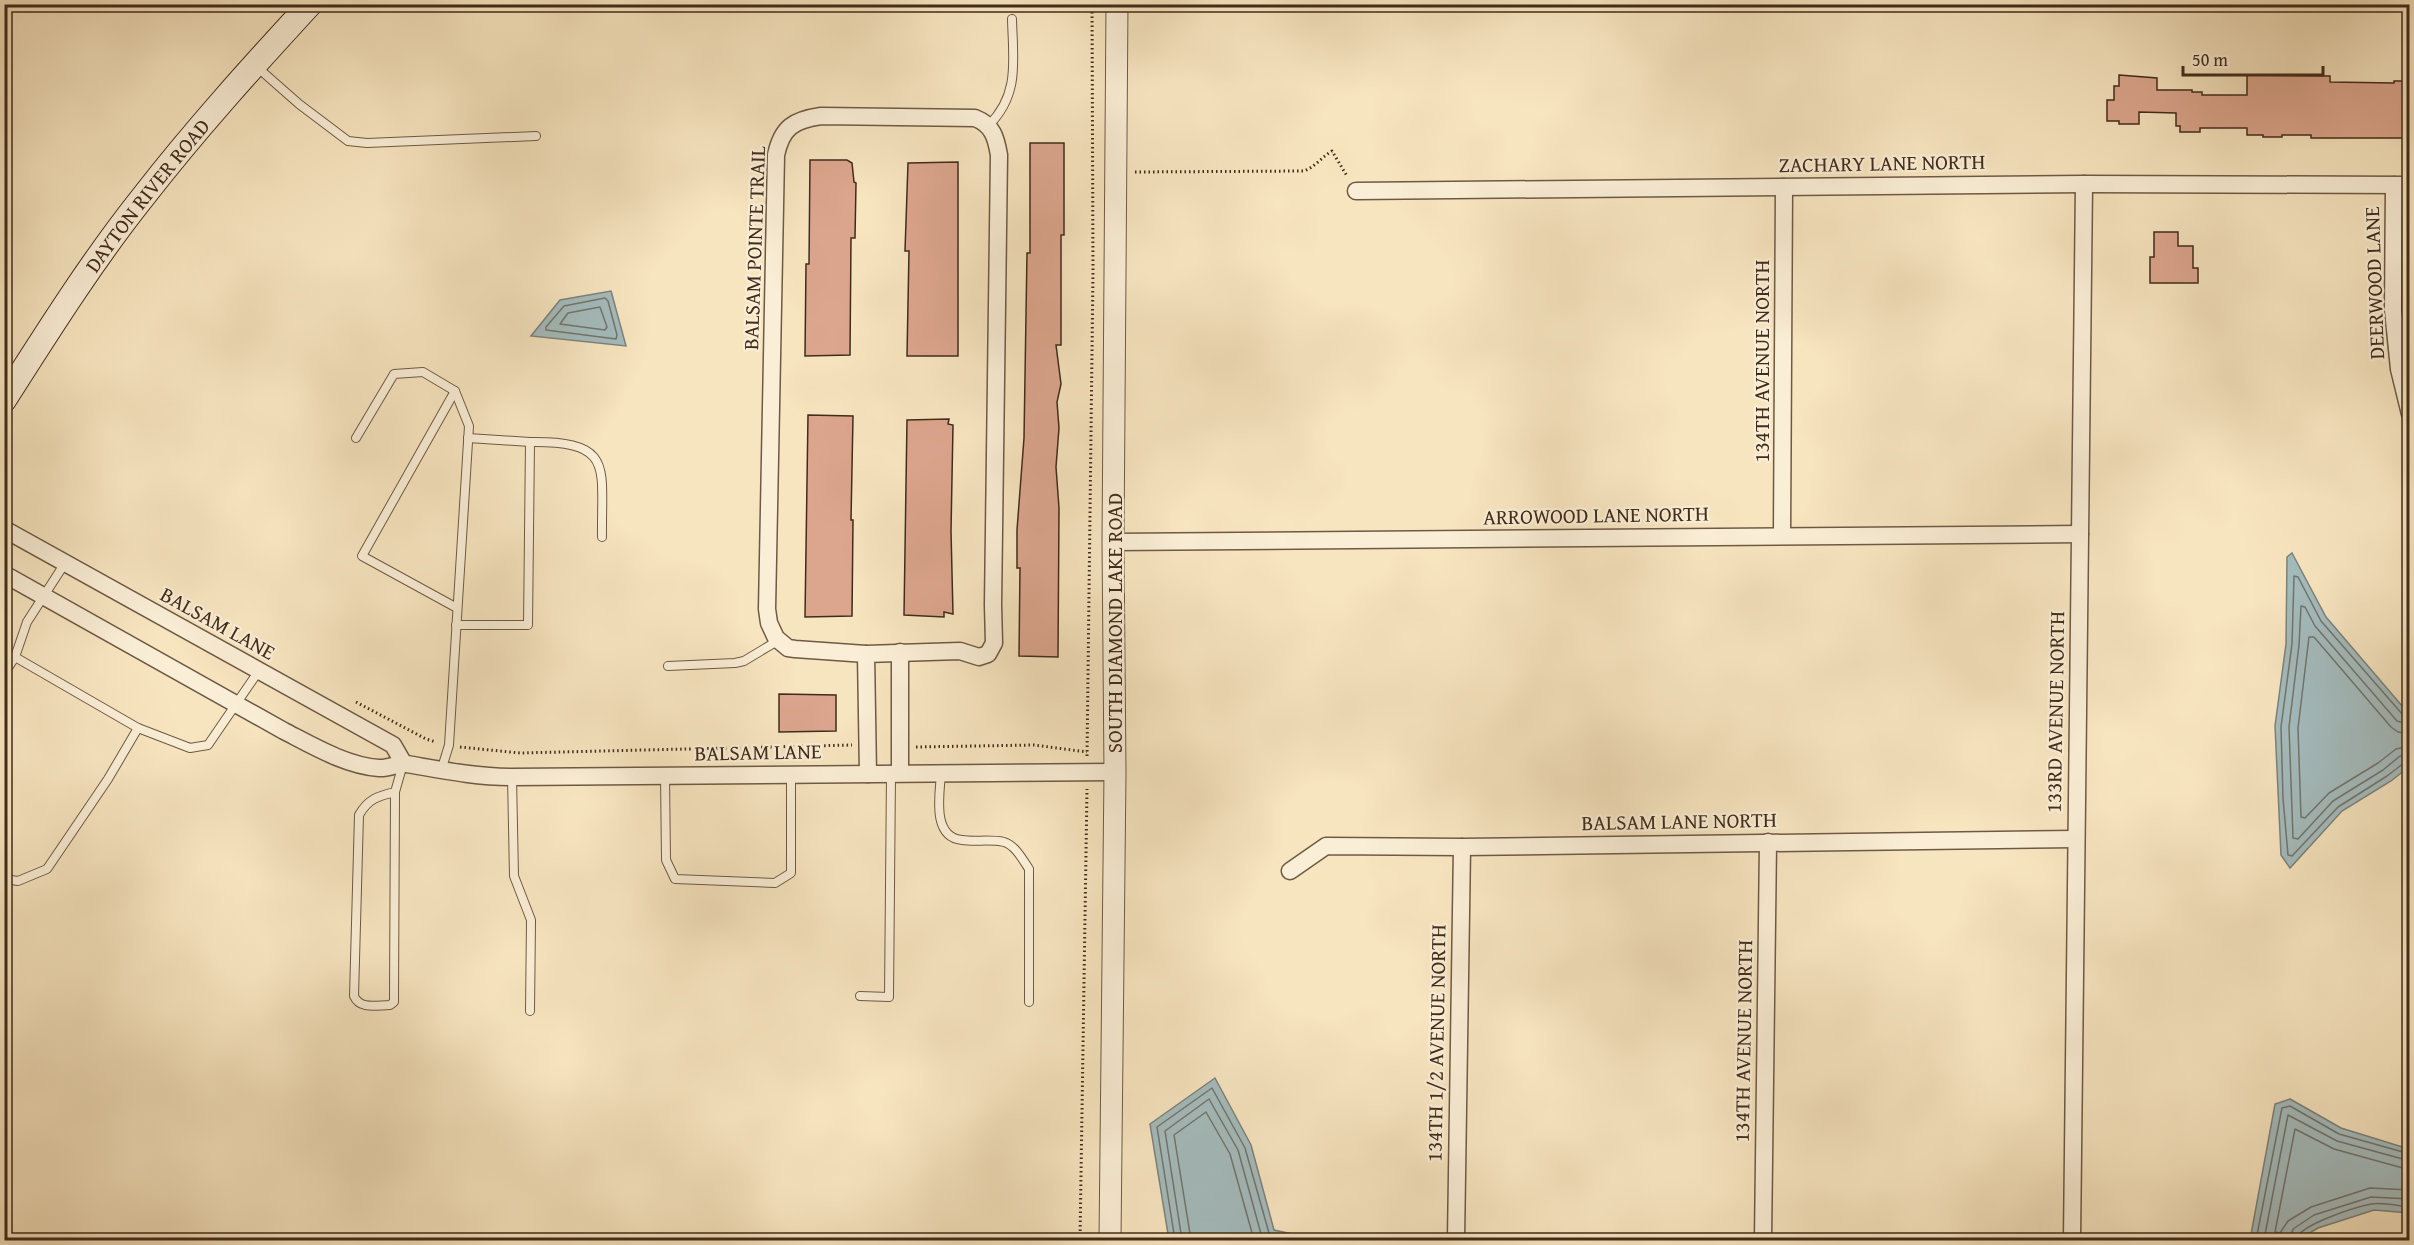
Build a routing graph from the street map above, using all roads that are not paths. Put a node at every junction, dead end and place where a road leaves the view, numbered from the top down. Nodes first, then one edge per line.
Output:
1 (310, 4) edge
2 (1117, 4) edge
3 (1012, 19) dead end
4 (254, 65) junction
5 (989, 125) junction
6 (536, 135) dead end
7 (2084, 184) junction
8 (2402, 185) edge
9 (1784, 187) junction
10 (1356, 190) road end
11 (455, 391) junction
12 (4, 400) edge
13 (2409, 414) edge
14 (356, 438) dead end
15 (468, 438) junction
16 (530, 442) junction
17 (4, 529) edge
18 (2080, 534) junction
19 (1782, 535) junction
20 (602, 537) dead end
21 (1113, 542) junction
22 (65, 563) junction
23 (4, 574) edge
24 (44, 597) junction
25 (457, 608) junction
26 (456, 625) junction
27 (779, 640) junction
28 (900, 652) junction
29 (866, 654) junction
30 (15, 657) junction
31 (668, 666) dead end
32 (258, 672) junction
33 (4, 674) edge
34 (236, 704) junction
35 (138, 728) junction
36 (404, 764) junction
37 (441, 771) junction
38 (1115, 772) junction
39 (895, 773) junction
40 (941, 773) junction
41 (791, 774) junction
42 (868, 774) junction
43 (665, 776) junction
44 (512, 777) junction
45 (395, 792) junction
46 (2076, 839) junction
47 (1768, 842) junction
48 (1462, 847) junction
49 (1290, 871) dead end
50 (4, 879) edge
51 (860, 996) dead end
52 (1029, 1002) dead end
53 (530, 1011) dead end
54 (1110, 1240) edge
55 (1456, 1240) edge
56 (1763, 1240) edge
57 (2072, 1240) edge

1 - 4 main road, DAYTON RIVER ROAD
2 - 21 street, SOUTH DIAMOND LAKE ROAD
3 - 5 lane
4 - 6 lane
4 - 12 main road, DAYTON RIVER ROAD
5 - 27 street, BALSAM POINTE TRAIL
5 - 28 street
7 - 8 street, ZACHARY LANE NORTH
7 - 9 street, ZACHARY LANE NORTH
7 - 18 street, 133RD AVENUE NORTH
8 - 13 street, DEERWOOD LANE
9 - 10 street, ZACHARY LANE NORTH
9 - 19 street, 134TH AVENUE NORTH
11 - 14 lane
11 - 15 lane
11 - 25 lane
15 - 16 lane
15 - 25 lane
16 - 20 lane
16 - 26 lane
17 - 22 street, BALSAM LANE
18 - 19 street, ARROWOOD LANE NORTH
18 - 46 street, 133RD AVENUE NORTH
19 - 21 street, ARROWOOD LANE NORTH
21 - 38 street, SOUTH DIAMOND LAKE ROAD
22 - 24 lane
22 - 32 street, BALSAM LANE
23 - 24 street, BALSAM LANE
24 - 30 lane
24 - 34 street, BALSAM LANE
25 - 26 lane
26 - 37 lane
27 - 29 street
27 - 31 lane
28 - 29 street
28 - 39 street
29 - 42 street
30 - 33 lane
30 - 35 lane
32 - 34 lane
32 - 36 street, BALSAM LANE
34 - 35 lane
34 - 36 street, BALSAM LANE
35 - 50 lane
36 - 37 street, BALSAM LANE
36 - 45 lane
37 - 44 street, BALSAM LANE
38 - 40 street, BALSAM LANE
38 - 54 street, SOUTH DIAMOND LAKE ROAD
39 - 40 street, BALSAM LANE
39 - 42 street, BALSAM LANE
39 - 51 lane
40 - 52 lane
41 - 42 street, BALSAM LANE
41 - 43 street, BALSAM LANE
41 - 43 lane
43 - 44 street, BALSAM LANE
44 - 53 lane
45 - 45 lane
46 - 47 street, BALSAM LANE NORTH
46 - 57 street, 133RD AVENUE NORTH
47 - 48 street, BALSAM LANE NORTH
47 - 56 street, 134TH AVENUE NORTH
48 - 49 street, BALSAM LANE NORTH
48 - 55 street, 134TH 1/2 AVENUE NORTH

